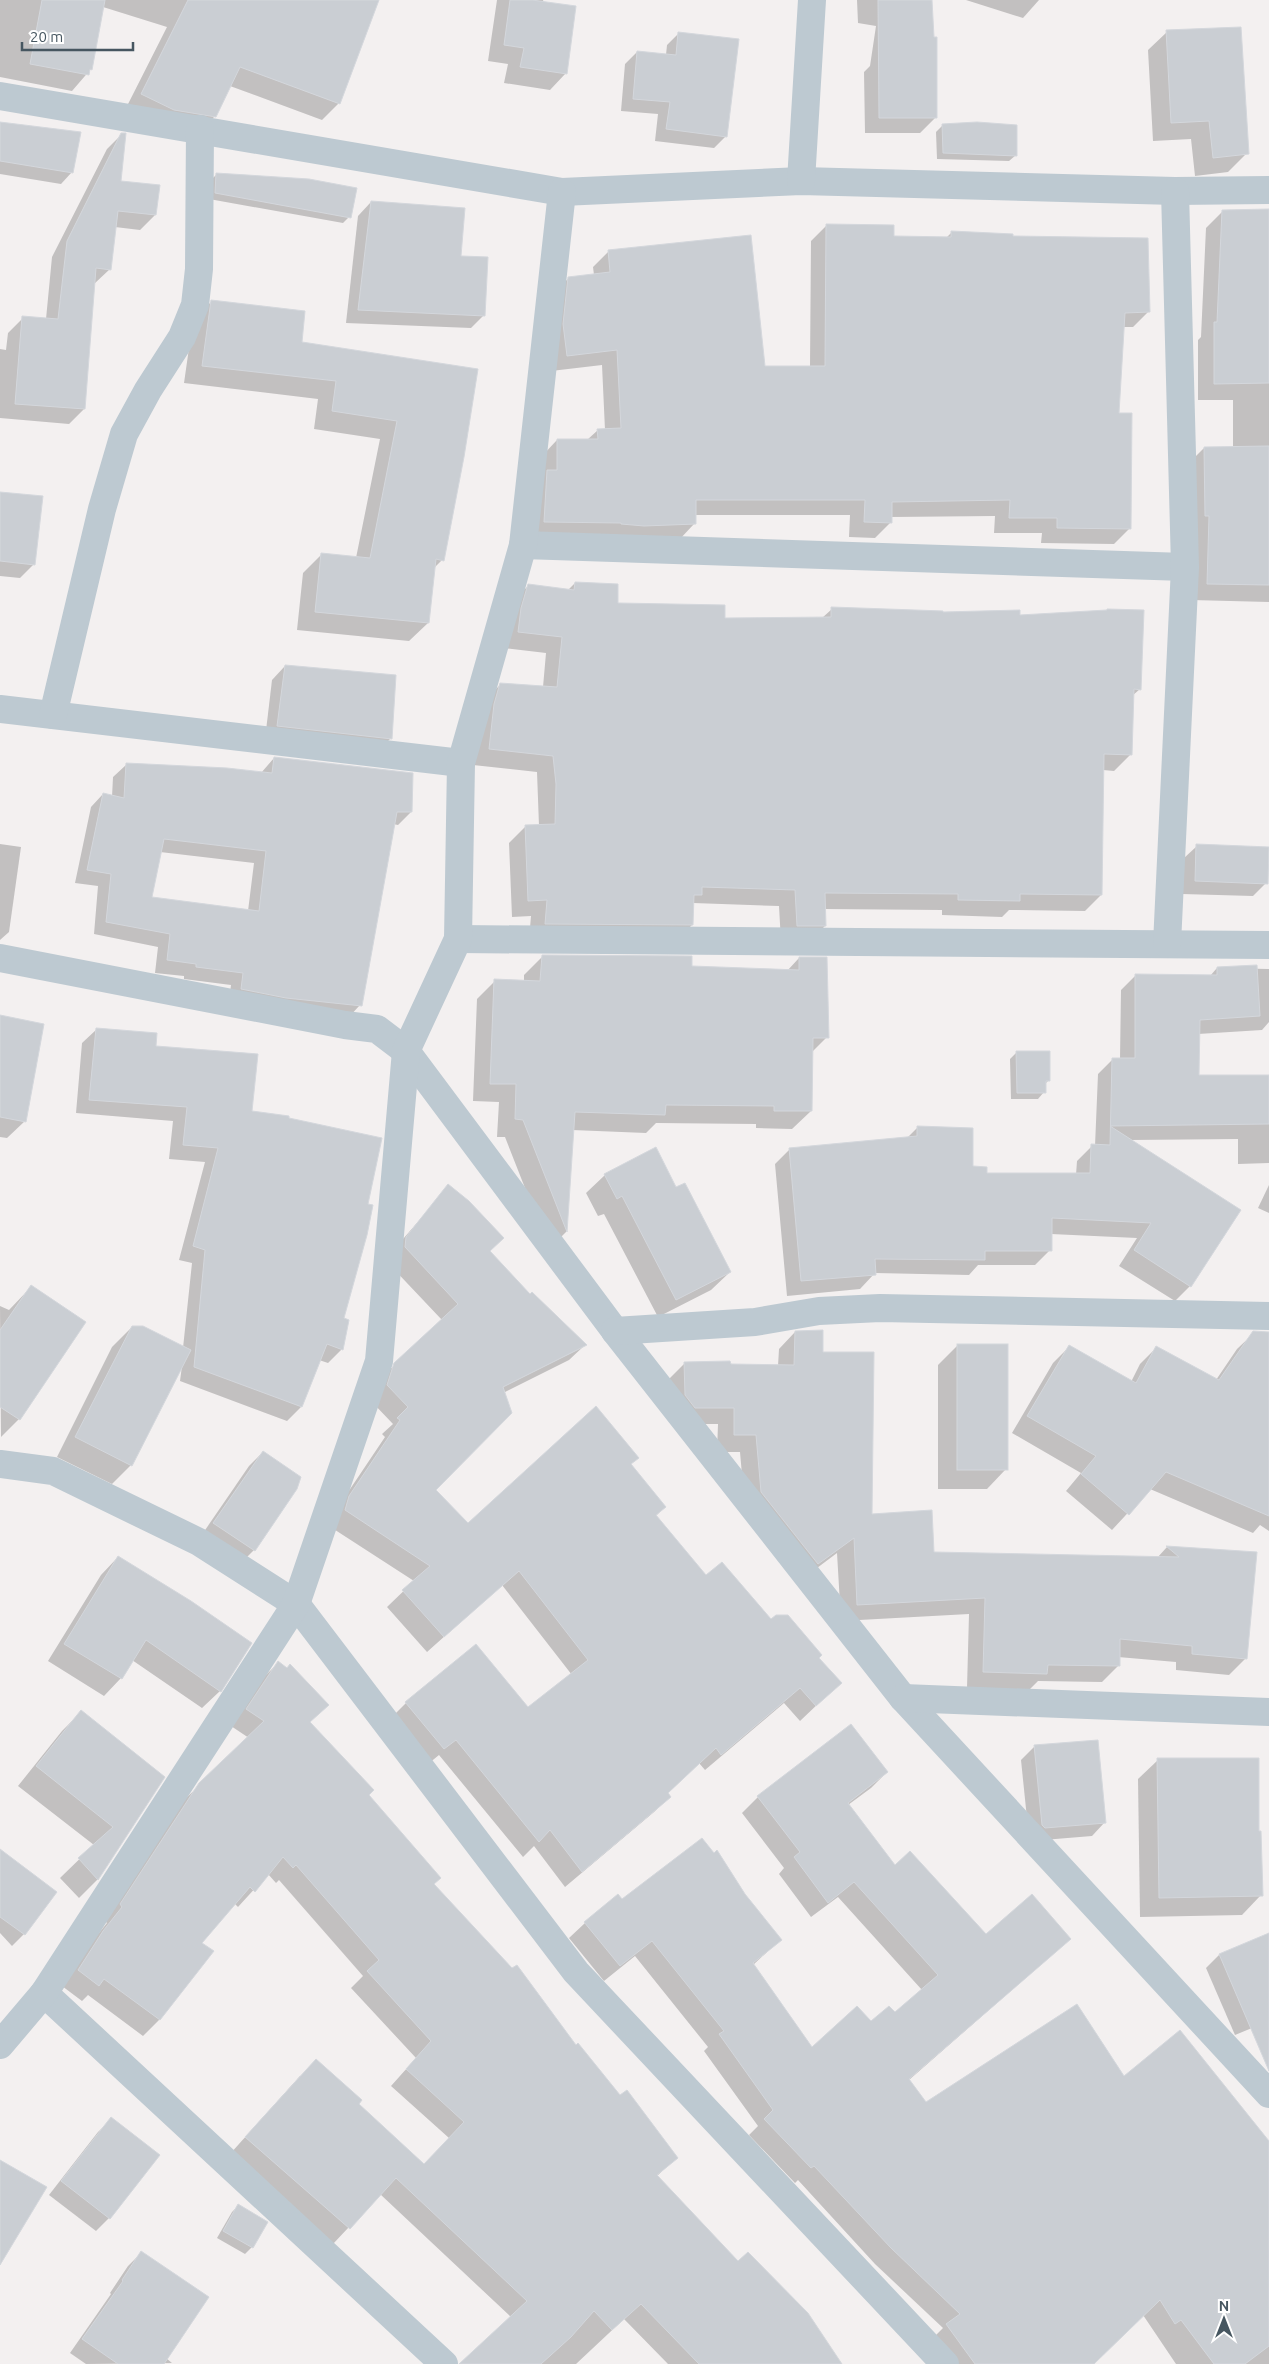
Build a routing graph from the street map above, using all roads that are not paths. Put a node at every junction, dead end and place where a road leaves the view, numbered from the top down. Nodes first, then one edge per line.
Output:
1 (812, 0) edge
2 (0, 96) edge
3 (200, 129) junction
4 (802, 181) junction
5 (1175, 190) junction
6 (1269, 190) edge
7 (562, 192) junction
8 (522, 545) junction
9 (1185, 567) junction
10 (0, 708) edge
11 (53, 715) junction
12 (461, 763) junction
13 (458, 939) junction
14 (1167, 944) junction
15 (1269, 945) edge
16 (0, 958) edge
17 (406, 1051) junction
18 (1269, 1316) edge
19 (616, 1331) junction
20 (0, 1464) edge
21 (296, 1604) junction
22 (903, 1698) junction
23 (1269, 1712) edge
24 (44, 1994) junction
25 (0, 2045) edge
26 (1269, 2094) edge
27 (444, 2364) edge
28 (946, 2364) edge

1 - 4 street
2 - 3 street
3 - 7 street
3 - 11 street
4 - 5 street
4 - 7 street
5 - 6 street
5 - 9 street
7 - 8 street
8 - 9 street
8 - 12 street
9 - 14 street
10 - 11 street
11 - 12 street
12 - 13 street
13 - 14 street
13 - 17 street
14 - 15 street
16 - 17 street
17 - 19 street
17 - 21 street
18 - 19 street
19 - 22 street
20 - 21 street
21 - 24 street
21 - 28 street
22 - 23 street
22 - 26 street
24 - 25 street
24 - 27 street

